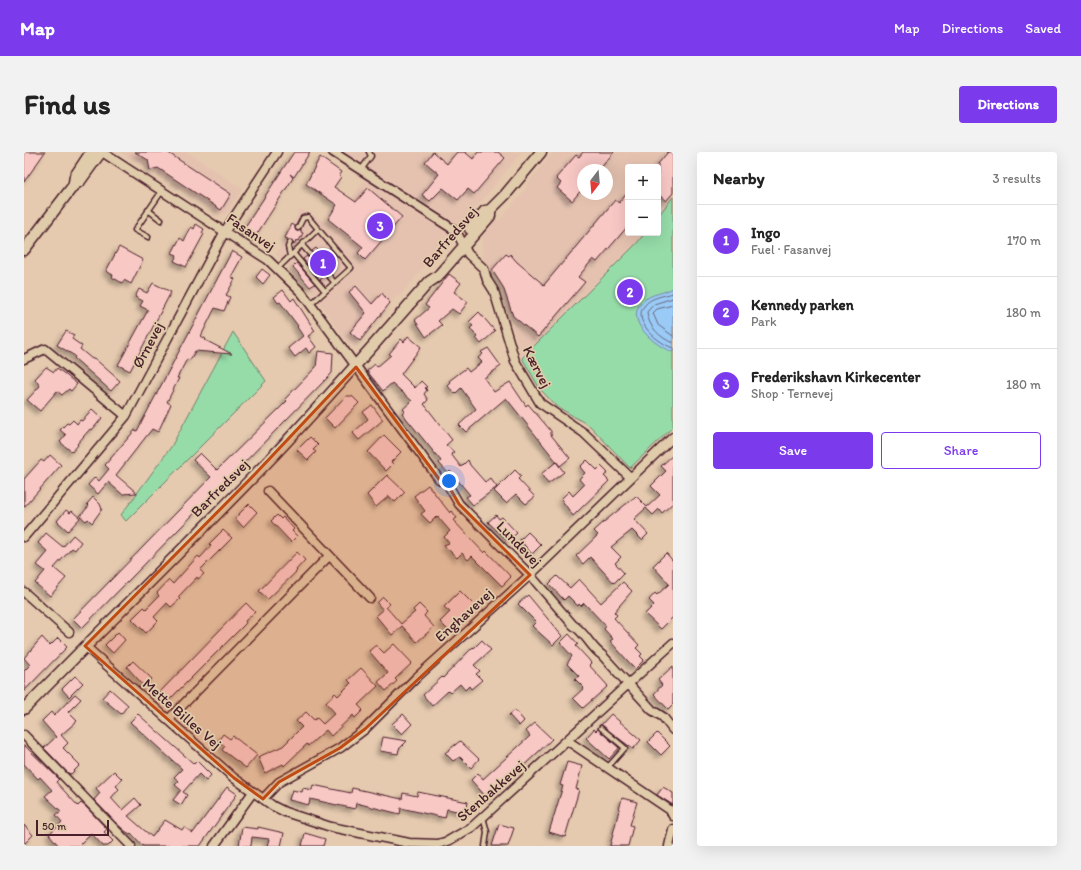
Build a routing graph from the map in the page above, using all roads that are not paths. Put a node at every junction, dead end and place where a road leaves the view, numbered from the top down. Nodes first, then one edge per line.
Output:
1 (91, 152) edge
2 (101, 152) edge
3 (276, 152) edge
4 (334, 152) edge
5 (370, 152) edge
6 (541, 152) edge
7 (360, 171) junction
8 (72, 186) junction
9 (162, 190) junction
10 (148, 210) junction
11 (161, 220) dead end
12 (298, 228) dead end
13 (318, 229) junction
14 (225, 230) junction
15 (148, 237) dead end
16 (462, 243) junction
17 (290, 244) dead end
18 (302, 245) junction
19 (24, 250) edge
20 (292, 255) junction
21 (278, 268) junction
22 (334, 283) junction
23 (325, 291) junction
24 (311, 304) junction
25 (24, 359) edge
26 (356, 367) junction
27 (126, 416) junction
28 (673, 437) edge
29 (630, 477) junction
30 (268, 491) dead end
31 (24, 537) edge
32 (329, 556) junction
33 (530, 575) junction
34 (24, 592) edge
35 (370, 598) dead end
36 (69, 632) dead end
37 (673, 643) edge
38 (85, 646) junction
39 (630, 684) junction
40 (24, 709) edge
41 (168, 720) junction
42 (601, 728) dead end
43 (673, 730) edge
44 (24, 735) edge
45 (568, 741) junction
46 (607, 768) junction
47 (253, 792) junction
48 (263, 799) junction
49 (673, 816) edge
50 (483, 817) junction
51 (673, 833) edge
52 (131, 846) edge
53 (214, 846) edge
54 (485, 846) edge
55 (669, 846) edge

1 - 8 street
2 - 8 street
2 - 9 street, Fasanvej
3 - 14 street, Ørnevej
4 - 7 street, Kærvej
5 - 7 lane
6 - 16 street, Barfredsvej
7 - 16 street, Kærvej
8 - 19 street
9 - 10 lane
9 - 14 street, Fasanvej
10 - 11 lane
10 - 15 lane
12 - 13 lane
13 - 18 lane
13 - 22 lane
14 - 21 street, Fasanvej
14 - 27 street, Ørnevej
16 - 26 street, Barfredsvej
16 - 29 street, Kærvej
17 - 20 lane
18 - 20 lane
18 - 22 lane
20 - 21 lane
20 - 23 lane
21 - 24 street, Fasanvej
22 - 23 lane
23 - 24 lane
24 - 26 street, Fasanvej
25 - 27 street
26 - 33 street, Lundevej
26 - 38 street, Barfredsvej
27 - 31 street, Ørnevej
28 - 29 street, Enghavevej
29 - 33 street, Enghavevej
30 - 32 street
32 - 35 street
32 - 41 street
33 - 39 street, Lundevej
33 - 48 street, Enghavevej
34 - 36 street
37 - 39 street, Stenbakkevej
38 - 40 street, Barfredsvej
38 - 41 street, Mette Billes Vej
39 - 43 street, Lundevej
39 - 45 street, Stenbakkevej
41 - 47 street, Mette Billes Vej
42 - 46 lane
44 - 52 street
45 - 46 street
45 - 50 street, Stenbakkevej
46 - 49 street
47 - 48 street, Mette Billes Vej
47 - 53 street
48 - 50 street, Stenbakkevej
50 - 54 lane
51 - 55 street

